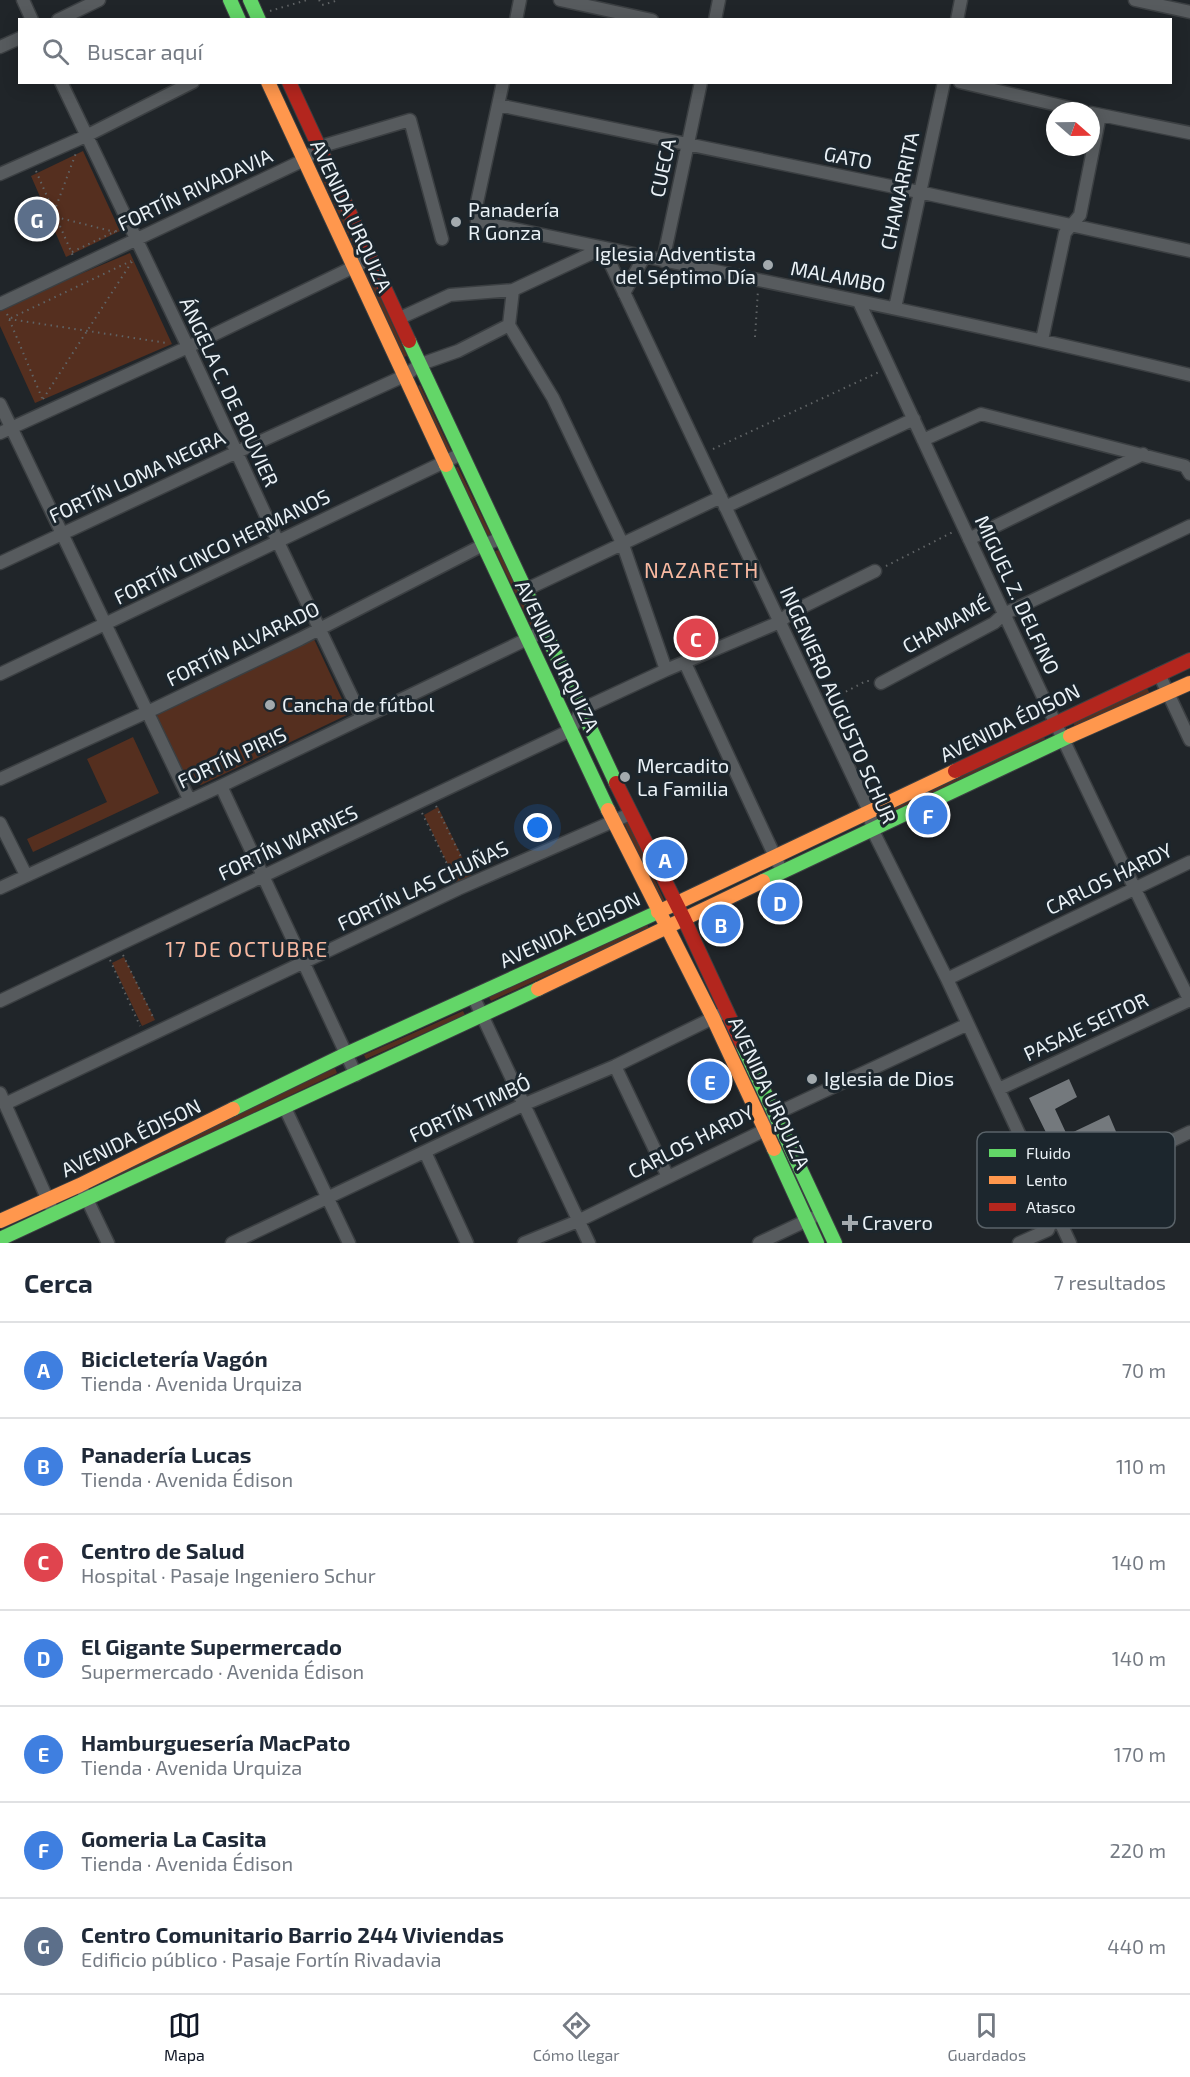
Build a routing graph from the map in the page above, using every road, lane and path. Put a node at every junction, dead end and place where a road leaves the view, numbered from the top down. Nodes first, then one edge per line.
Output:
1 (23, 0) edge
2 (99, 0) edge
3 (230, 0) edge
4 (250, 0) edge
5 (307, 0) edge
6 (319, 0) edge
7 (339, 0) edge
8 (520, 0) edge
9 (560, 0) edge
10 (719, 0) edge
11 (961, 0) edge
12 (1136, 0) edge
13 (1190, 12) edge
14 (258, 17) edge
15 (31, 18) edge
16 (62, 18) edge
17 (238, 18) edge
18 (516, 18) edge
19 (643, 18) edge
20 (715, 18) edge
21 (957, 18) edge
22 (18, 39) edge
23 (0, 47) edge
24 (62, 84) edge
25 (190, 84) edge
26 (288, 84) edge
27 (503, 84) edge
28 (701, 84) edge
29 (944, 84) edge
30 (968, 84) edge
31 (269, 86) edge
32 (1046, 102) edge
33 (498, 105) junction
34 (1100, 115) edge
35 (1190, 134) edge
36 (86, 136) junction
37 (688, 146) junction
38 (319, 147) junction
39 (77, 149) dead end
40 (1089, 156) edge
41 (304, 160) junction
42 (35, 170) dead end
43 (0, 174) edge
44 (920, 192) junction
45 (54, 212) junction
46 (56, 217) junction
47 (129, 225) junction
48 (1072, 226) junction
49 (115, 232) junction
50 (442, 239) dead end
51 (136, 240) junction
52 (603, 248) junction
53 (1190, 251) edge
54 (72, 252) junction
55 (644, 257) junction
56 (370, 259) junction
57 (663, 261) junction
58 (78, 267) junction
59 (354, 267) junction
60 (758, 281) junction
61 (513, 290) junction
62 (624, 293) junction
63 (859, 302) junction
64 (3, 308) edge
65 (895, 308) junction
66 (400, 318) junction
67 (9, 319) junction
68 (509, 325) junction
69 (86, 331) junction
70 (755, 337) dead end
71 (1042, 340) junction
72 (172, 344) dead end
73 (188, 347) junction
74 (421, 364) junction
75 (889, 366) junction
76 (1190, 375) edge
77 (405, 376) junction
78 (0, 404) edge
79 (914, 419) junction
80 (5, 430) edge
81 (923, 440) junction
82 (237, 452) junction
83 (461, 454) junction
84 (1143, 454) junction
85 (701, 455) junction
86 (444, 462) junction
87 (1190, 474) edge
88 (723, 502) junction
89 (1190, 526) edge
90 (967, 533) junction
91 (62, 534) junction
92 (501, 538) junction
93 (278, 542) junction
94 (483, 545) junction
95 (623, 545) junction
96 (0, 563) edge
97 (875, 571) joint
98 (525, 590) junction
99 (1004, 614) junction
100 (780, 622) junction
101 (105, 624) junction
102 (319, 629) junction
103 (544, 631) junction
104 (527, 640) junction
105 (1190, 660) edge
106 (685, 663) junction
107 (666, 670) junction
108 (0, 674) edge
109 (1159, 674) junction
110 (881, 683) joint
111 (1190, 683) edge
112 (1168, 693) junction
113 (819, 705) junction
114 (582, 709) junction
115 (147, 711) junction
116 (362, 718) junction
117 (1055, 723) junction
118 (571, 730) junction
119 (1062, 740) junction
120 (1190, 740) edge
121 (0, 779) edge
122 (221, 786) junction
123 (432, 797) junction
124 (189, 800) junction
125 (418, 803) junction
126 (870, 813) junction
127 (630, 814) junction
128 (614, 822) junction
129 (0, 823) edge
130 (872, 829) junction
131 (775, 857) junction
132 (1190, 861) edge
133 (783, 872) junction
134 (26, 875) junction
135 (263, 875) junction
136 (472, 882) junction
137 (0, 888) edge
138 (458, 889) junction
139 (1133, 889) junction
140 (675, 904) junction
141 (658, 911) junction
142 (684, 919) junction
143 (667, 929) junction
144 (118, 945) junction
145 (106, 951) junction
146 (304, 963) junction
147 (947, 979) junction
148 (473, 996) junction
149 (1190, 1000) edge
150 (0, 1001) edge
151 (725, 1011) junction
152 (482, 1015) junction
153 (713, 1018) junction
154 (968, 1024) junction
155 (159, 1031) junction
156 (146, 1037) junction
157 (346, 1054) junction
158 (615, 1066) junction
159 (356, 1075) junction
160 (999, 1089) junction
161 (2, 1098) edge
162 (525, 1104) junction
163 (285, 1108) junction
164 (775, 1114) junction
165 (765, 1130) junction
166 (1019, 1132) edge
167 (1190, 1132) edge
168 (1175, 1139) edge
169 (425, 1152) junction
170 (668, 1177) junction
171 (80, 1185) junction
172 (328, 1198) junction
173 (48, 1200) junction
174 (87, 1200) junction
175 (54, 1214) junction
176 (821, 1214) junction
177 (807, 1220) junction
178 (0, 1221) edge
179 (578, 1221) junction
180 (1049, 1228) edge
181 (1063, 1228) edge
182 (0, 1239) edge
183 (108, 1243) edge
184 (234, 1243) edge
185 (349, 1243) edge
186 (467, 1243) edge
187 (524, 1243) edge
188 (589, 1243) edge
189 (759, 1243) edge
190 (817, 1243) edge
191 (835, 1243) edge
192 (1019, 1243) edge
193 (1070, 1243) edge

1 - 15 street
2 - 16 street
3 - 17 main road
4 - 14 main road
5 - 14 path
6 - 7 path
8 - 18 street
9 - 19 street
10 - 20 street
11 - 21 street
12 - 13 street
22 - 23 street
24 - 36 street, ÁNGELA C. DE BOUVIER
25 - 36 street
26 - 38 main road, AVENIDA URQUIZA
27 - 33 street
28 - 37 street, CUECA
29 - 44 street, CHAMARRITA
30 - 32 street
31 - 41 main road, AVENIDA URQUIZA
33 - 37 street, GATO
33 - 52 street, MALAMBO
34 - 35 street
36 - 43 street
36 - 47 street, ÁNGELA C. DE BOUVIER
37 - 44 street, GATO
37 - 57 street, CUECA
38 - 41 street, FORTÍN RIVADAVIA
38 - 50 street, FORTÍN RIVADAVIA
38 - 56 main road, AVENIDA URQUIZA
39 - 45 path
40 - 48 street
41 - 51 street, FORTÍN RIVADAVIA
41 - 59 main road, AVENIDA URQUIZA
42 - 45 path
44 - 48 street, GATO
44 - 65 street, CHAMARRITA
45 - 46 path
46 - 49 path
46 - 54 path
47 - 49 path
47 - 51 street, ÁNGELA C. DE BOUVIER
48 - 53 street, GATO
48 - 71 street
49 - 54 path
51 - 58 street, FORTÍN RIVADAVIA
51 - 73 street, ÁNGELA C. DE BOUVIER
52 - 55 street, MALAMBO
52 - 61 street
52 - 62 street, INGENIERO AUGUSTO SCHUR
54 - 58 path
55 - 57 street, MALAMBO
55 - 62 street
56 - 59 street
56 - 66 main road, AVENIDA URQUIZA
57 - 60 street, MALAMBO
58 - 64 street, FORTÍN RIVADAVIA
59 - 73 street
59 - 77 main road, AVENIDA URQUIZA
60 - 63 street, MALAMBO
60 - 70 path
61 - 66 street
61 - 68 street
62 - 85 street, INGENIERO AUGUSTO SCHUR
63 - 65 street, MALAMBO
63 - 75 street, MIGUEL Z. DELFINO
64 - 67 path
65 - 71 street, MALAMBO
66 - 74 main road, AVENIDA URQUIZA
67 - 69 path
67 - 69 path
67 - 69 path
68 - 74 street, FORTÍN LOMA NEGRA
68 - 95 street
69 - 72 path
71 - 76 street, MALAMBO
73 - 80 street
73 - 82 street, ÁNGELA C. DE BOUVIER
74 - 77 street, FORTÍN LOMA NEGRA
74 - 83 main road, AVENIDA URQUIZA
75 - 79 street, MIGUEL Z. DELFINO
75 - 85 path
77 - 82 street, FORTÍN LOMA NEGRA
77 - 86 main road, AVENIDA URQUIZA
78 - 80 street
79 - 81 street, MIGUEL Z. DELFINO
79 - 88 street
80 - 91 street
81 - 84 street
81 - 90 street, MIGUEL Z. DELFINO
82 - 91 street, FORTÍN LOMA NEGRA
82 - 93 street, ÁNGELA C. DE BOUVIER
83 - 86 street, FORTÍN CINCO HERMANOS
83 - 92 main road, AVENIDA URQUIZA
84 - 87 street
84 - 90 street
85 - 88 street, INGENIERO AUGUSTO SCHUR
86 - 93 street, FORTÍN CINCO HERMANOS
86 - 94 main road, AVENIDA URQUIZA
88 - 95 street
88 - 100 street, INGENIERO AUGUSTO SCHUR
89 - 99 street, CHAMAMÉ
90 - 97 path
90 - 99 street, MIGUEL Z. DELFINO
91 - 96 street, FORTÍN LOMA NEGRA
91 - 101 street
92 - 94 street, FORTÍN ALVARADO
92 - 98 main road, AVENIDA URQUIZA
93 - 101 street, FORTÍN CINCO HERMANOS
93 - 102 street, ÁNGELA C. DE BOUVIER
94 - 102 street, FORTÍN ALVARADO
94 - 104 main road, AVENIDA URQUIZA
95 - 98 street
95 - 107 street
97 - 100 street
98 - 103 main road, AVENIDA URQUIZA
99 - 110 street, CHAMAMÉ
99 - 117 street, MIGUEL Z. DELFINO
100 - 106 street
100 - 113 street, INGENIERO AUGUSTO SCHUR
101 - 108 street, FORTÍN CINCO HERMANOS
101 - 115 street
102 - 115 street, FORTÍN ALVARADO
102 - 116 street, ÁNGELA C. DE BOUVIER
103 - 104 street, FORTÍN PIRIS
103 - 114 main road, AVENIDA URQUIZA
104 - 116 street, FORTÍN PIRIS
104 - 118 main road, AVENIDA URQUIZA
105 - 109 main road, AVENIDA ÉDISON
106 - 107 street
106 - 131 street
107 - 114 street
109 - 112 street
109 - 117 main road, AVENIDA ÉDISON
110 - 113 path
111 - 112 main road, AVENIDA ÉDISON
112 - 119 main road, AVENIDA ÉDISON
112 - 120 street
113 - 126 street, INGENIERO AUGUSTO SCHUR
114 - 118 street
114 - 127 main road, AVENIDA URQUIZA
115 - 121 street, FORTÍN ALVARADO
115 - 124 street
116 - 122 street, FORTÍN PIRIS
117 - 119 street, MIGUEL Z. DELFINO
117 - 126 main road, AVENIDA ÉDISON
118 - 123 street, FORTÍN WARNES
118 - 128 main road, AVENIDA URQUIZA
119 - 130 main road, AVENIDA ÉDISON
119 - 139 street, MIGUEL Z. DELFINO
122 - 124 street, FORTÍN PIRIS
122 - 135 street
123 - 125 street, FORTÍN WARNES
123 - 136 path
124 - 134 street, FORTÍN PIRIS
125 - 135 street, FORTÍN WARNES
125 - 138 path
126 - 130 street, INGENIERO AUGUSTO SCHUR
126 - 131 main road, AVENIDA ÉDISON
127 - 128 street, FORTÍN LAS CHUÑAS
127 - 140 main road, AVENIDA URQUIZA
128 - 136 street, FORTÍN LAS CHUÑAS
128 - 141 main road, AVENIDA URQUIZA
129 - 134 street
130 - 133 main road, AVENIDA ÉDISON
130 - 147 street, INGENIERO AUGUSTO SCHUR
131 - 133 street
131 - 140 main road, AVENIDA ÉDISON
132 - 139 street, CARLOS HARDY
133 - 142 main road, AVENIDA ÉDISON
134 - 137 street, FORTÍN PIRIS
135 - 144 street, FORTÍN WARNES
135 - 146 street
136 - 138 street, FORTÍN LAS CHUÑAS
138 - 146 street, FORTÍN LAS CHUÑAS
139 - 147 street, CARLOS HARDY
139 - 149 street, MIGUEL Z. DELFINO
140 - 141 main road, AVENIDA ÉDISON
140 - 142 main road, AVENIDA URQUIZA
141 - 143 main road, AVENIDA URQUIZA
141 - 148 main road, AVENIDA ÉDISON
142 - 143 main road, AVENIDA ÉDISON
142 - 151 main road, AVENIDA URQUIZA
143 - 152 main road, AVENIDA ÉDISON
143 - 153 main road, AVENIDA URQUIZA
144 - 145 street, FORTÍN WARNES
144 - 155 path
145 - 150 street, FORTÍN WARNES
145 - 156 path
146 - 155 street, FORTÍN LAS CHUÑAS
146 - 157 street
147 - 154 street, INGENIERO AUGUSTO SCHUR
148 - 152 street
148 - 157 main road, AVENIDA ÉDISON
149 - 160 street, PASAJE SEITOR
151 - 153 street, FORTÍN TIMBÓ
151 - 164 main road, AVENIDA URQUIZA
152 - 159 main road, AVENIDA ÉDISON
152 - 162 street
153 - 158 street, FORTÍN TIMBÓ
153 - 165 main road, AVENIDA URQUIZA
154 - 160 street, INGENIERO AUGUSTO SCHUR
154 - 164 street, CARLOS HARDY
155 - 156 street, FORTÍN LAS CHUÑAS
156 - 161 street, FORTÍN LAS CHUÑAS
157 - 159 street
157 - 171 main road, AVENIDA ÉDISON
158 - 162 street, FORTÍN TIMBÓ
158 - 170 street
159 - 163 main road, AVENIDA ÉDISON
160 - 166 street, INGENIERO AUGUSTO SCHUR
161 - 173 street
162 - 169 street, FORTÍN TIMBÓ
162 - 179 street
163 - 172 street
163 - 174 main road, AVENIDA ÉDISON
164 - 165 street, CARLOS HARDY
164 - 176 main road, AVENIDA URQUIZA
165 - 170 street, CARLOS HARDY
165 - 177 main road, AVENIDA URQUIZA
167 - 168 street
169 - 172 street, FORTÍN TIMBÓ
169 - 186 street
170 - 179 street, CARLOS HARDY
171 - 173 main road, AVENIDA ÉDISON
171 - 174 street
172 - 184 street, FORTÍN TIMBÓ
172 - 185 street
173 - 175 street
173 - 178 main road, AVENIDA ÉDISON
174 - 175 main road, AVENIDA ÉDISON
174 - 183 street
175 - 182 main road, AVENIDA ÉDISON
176 - 177 street
176 - 191 main road, AVENIDA URQUIZA
177 - 189 street
177 - 190 main road, AVENIDA URQUIZA
179 - 187 street, CARLOS HARDY
179 - 188 street
180 - 192 street
181 - 193 street, INGENIERO AUGUSTO SCHUR

